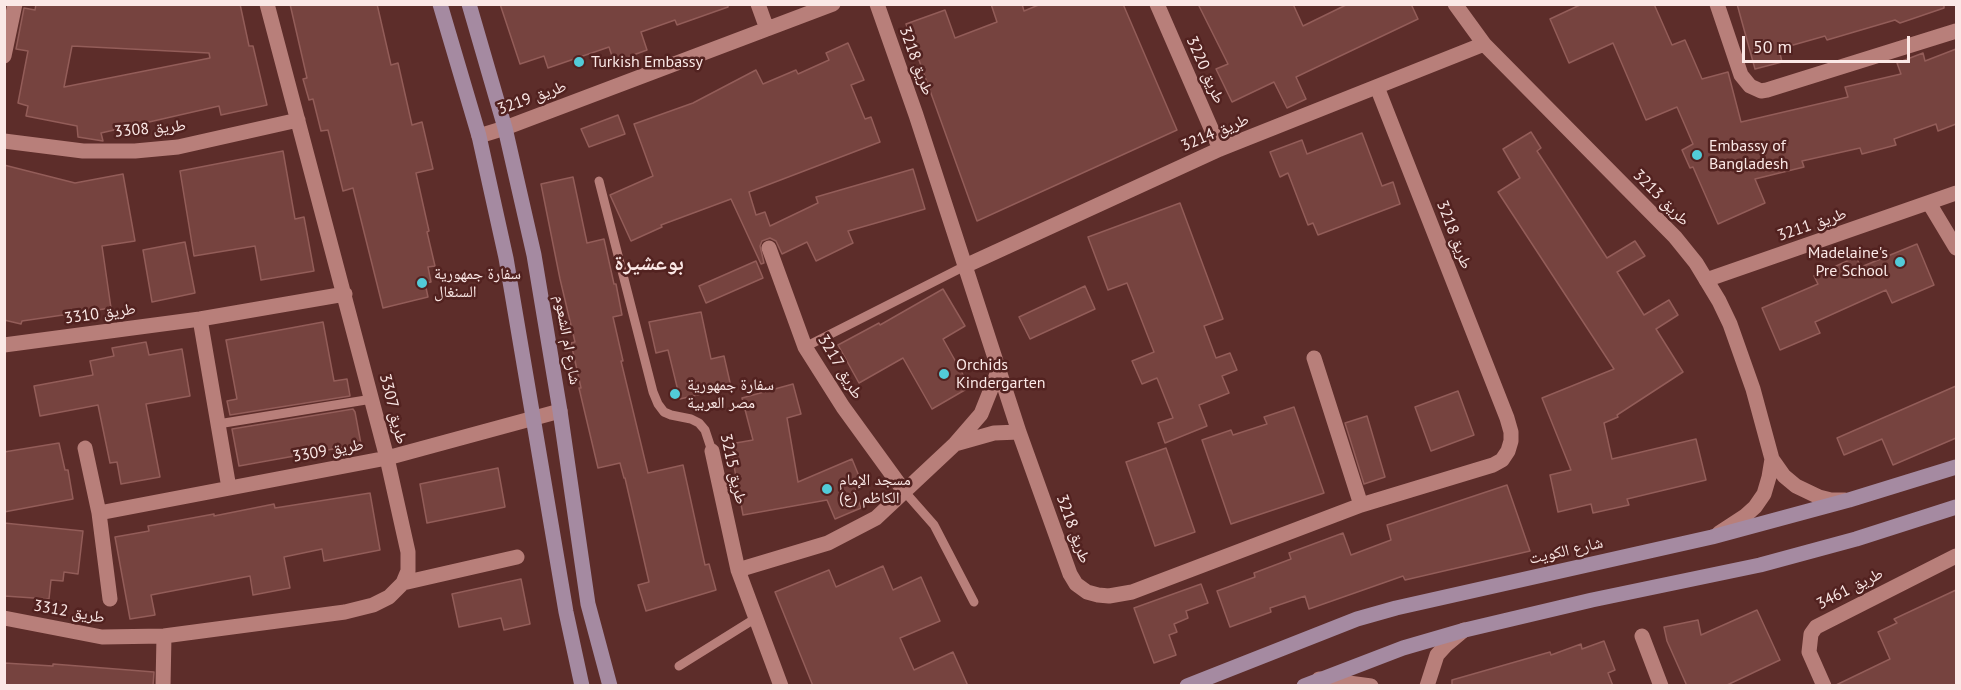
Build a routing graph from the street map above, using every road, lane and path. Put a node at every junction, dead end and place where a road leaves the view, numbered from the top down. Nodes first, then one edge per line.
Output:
1 (15, 4) edge
2 (267, 4) edge
3 (440, 4) edge
4 (469, 4) edge
5 (758, 4) edge
6 (833, 4) edge
7 (877, 4) edge
8 (1157, 4) edge
9 (1455, 4) edge
10 (1717, 4) edge
11 (767, 29) junction
12 (1956, 31) edge
13 (1484, 44) junction
14 (4, 56) edge
15 (1377, 87) junction
16 (298, 120) junction
17 (505, 128) junction
18 (479, 136) junction
19 (4, 141) edge
20 (1220, 149) junction
21 (599, 181) dead end
22 (1956, 193) edge
23 (1929, 203) junction
24 (769, 248) dead end
25 (1956, 248) edge
26 (965, 266) junction
27 (1706, 280) junction
28 (345, 294) junction
29 (200, 319) junction
30 (4, 345) edge
31 (805, 347) junction
32 (1314, 358) dead end
33 (999, 369) junction
34 (372, 399) junction
35 (560, 411) junction
36 (533, 419) junction
37 (218, 424) junction
38 (1018, 432) junction
39 (955, 444) junction
40 (85, 448) dead end
41 (712, 451) joint
42 (387, 458) junction
43 (1772, 459) junction
44 (1956, 467) edge
45 (229, 488) junction
46 (904, 491) junction
47 (1850, 500) junction
48 (1361, 505) junction
49 (1956, 507) edge
50 (99, 513) junction
51 (1712, 537) junction
52 (1956, 556) edge
53 (517, 557) dead end
54 (738, 570) junction
55 (403, 583) junction
56 (110, 600) dead end
57 (974, 602) dead end
58 (4, 618) edge
59 (756, 618) junction
60 (1465, 630) junction
61 (164, 636) junction
62 (1642, 636) dead end
63 (679, 666) dead end
64 (1319, 679) junction
65 (163, 686) edge
66 (582, 686) edge
67 (610, 686) edge
68 (781, 686) edge
69 (1187, 686) edge
70 (1304, 686) edge
71 (1371, 686) edge
72 (1427, 686) edge
73 (1661, 686) edge
74 (1824, 686) edge

1 - 14 street
2 - 16 street, طريق 3307
3 - 18 main road
4 - 17 main road, شارع ام الشعوم
5 - 11 street
6 - 11 street, طريق 3219
7 - 26 street, طريق 3218
8 - 20 street, طريق 3220
9 - 13 street, طريق 3213
10 - 12 street
11 - 17 street, طريق 3219
13 - 15 street, طريق 3214
13 - 27 street, طريق 3213
15 - 20 street, طريق 3214
15 - 48 street, طريق 3218
16 - 19 street, طريق 3308
16 - 28 street, طريق 3307
17 - 18 street, طريق 3219
17 - 35 main road, شارع ام الشعوم
18 - 36 main road
20 - 26 street, طريق 3214
21 - 41 lane, طريق 3215
22 - 23 street, طريق 3211
23 - 25 street
23 - 27 street, طريق 3211
24 - 31 street, طريق 3217
26 - 31 lane
26 - 33 street, طريق 3218
27 - 43 street, طريق 3213
28 - 29 street, طريق 3310
28 - 34 street, طريق 3307
29 - 30 street, طريق 3310
29 - 37 street
31 - 46 street, طريق 3217
32 - 48 street
33 - 38 street, طريق 3218
33 - 39 street
34 - 37 lane
34 - 42 street, طريق 3307
35 - 36 street, طريق 3309
35 - 67 main road, شارع ام الشعوم
36 - 42 street, طريق 3309
36 - 66 main road
37 - 45 street
38 - 39 street
38 - 48 street, طريق 3218
39 - 46 street
40 - 50 street
41 - 54 street, طريق 3215
42 - 45 street, طريق 3309
42 - 55 street, طريق 3307
43 - 47 street, طريق 3213
43 - 51 street, طريق 3213
44 - 47 main road, شارع الكويت
45 - 50 street, طريق 3309
46 - 54 street
46 - 57 lane
47 - 51 main road, شارع الكويت
49 - 60 main road
50 - 56 street
51 - 69 main road, شارع الكويت
52 - 74 street, طريق 3461
53 - 55 street
54 - 59 street, طريق 3215
55 - 61 street
58 - 61 street, طريق 3312
59 - 63 lane
59 - 68 street, طريق 3215
60 - 64 main road
60 - 72 street
61 - 65 street
62 - 73 street
64 - 70 main road
64 - 71 street

